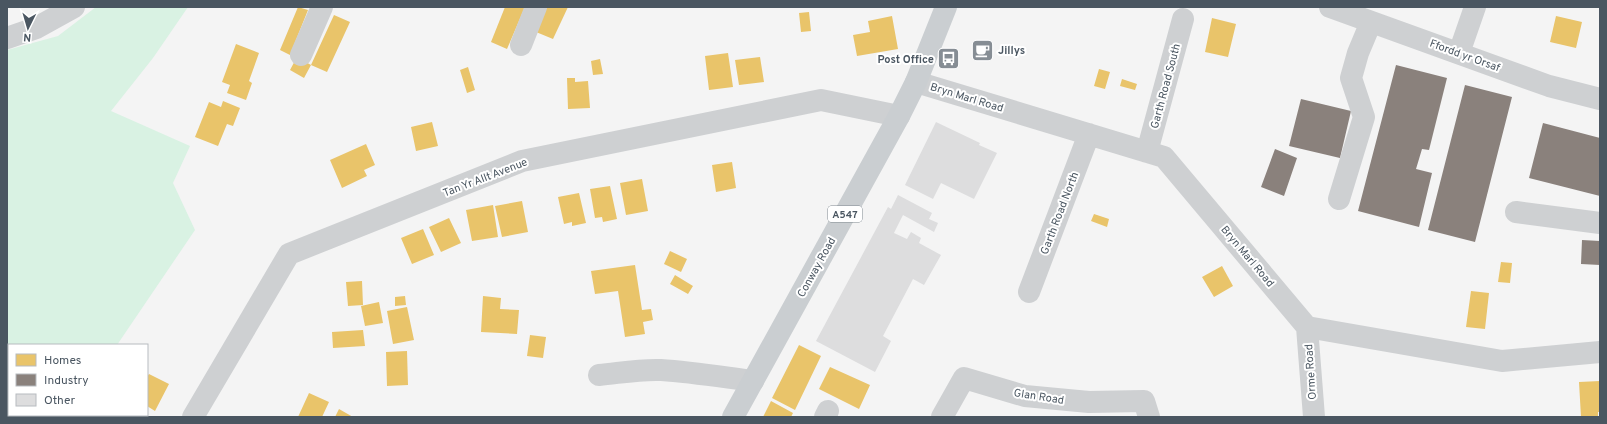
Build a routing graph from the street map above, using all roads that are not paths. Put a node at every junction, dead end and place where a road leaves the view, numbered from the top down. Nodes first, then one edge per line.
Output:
1 (40, 7) edge
2 (74, 7) edge
3 (322, 7) edge
4 (536, 7) edge
5 (946, 7) edge
6 (1330, 7) edge
7 (1475, 7) edge
8 (1183, 19) dead end
9 (1371, 22) junction
10 (16, 35) edge
11 (521, 45) dead end
12 (1459, 53) junction
13 (301, 55) dead end
14 (916, 82) junction
15 (1600, 99) edge
16 (899, 116) junction
17 (1089, 134) junction
18 (1147, 152) junction
19 (1339, 199) dead end
20 (1516, 212) dead end
21 (1600, 223) edge
22 (1029, 292) dead end
23 (1307, 327) junction
24 (1600, 352) edge
25 (599, 375) dead end
26 (753, 381) junction
27 (193, 417) edge
28 (733, 417) edge
29 (942, 417) edge
30 (1149, 417) edge
31 (1314, 417) edge

1 - 10 street
2 - 10 street
3 - 13 street
4 - 11 street
5 - 14 main road, Conway Road / A547
6 - 9 street, Ffordd yr Orsaf
7 - 12 street
8 - 18 street, Garth Road South
9 - 12 street, Ffordd yr Orsaf
9 - 19 street
12 - 15 street, Ffordd yr Orsaf
14 - 16 main road, Conway Road / A547
14 - 17 street, Bryn Marl Road
16 - 26 main road, Conway Road / A547
16 - 27 street, Tan Yr Allt Avenue
17 - 18 street, Bryn Marl Road
17 - 22 street, Garth Road North
18 - 23 street, Bryn Marl Road
20 - 21 street
23 - 24 street
23 - 31 street, Orme Road
25 - 26 street
26 - 28 main road, Conway Road / A547
29 - 30 street, Glan Road

